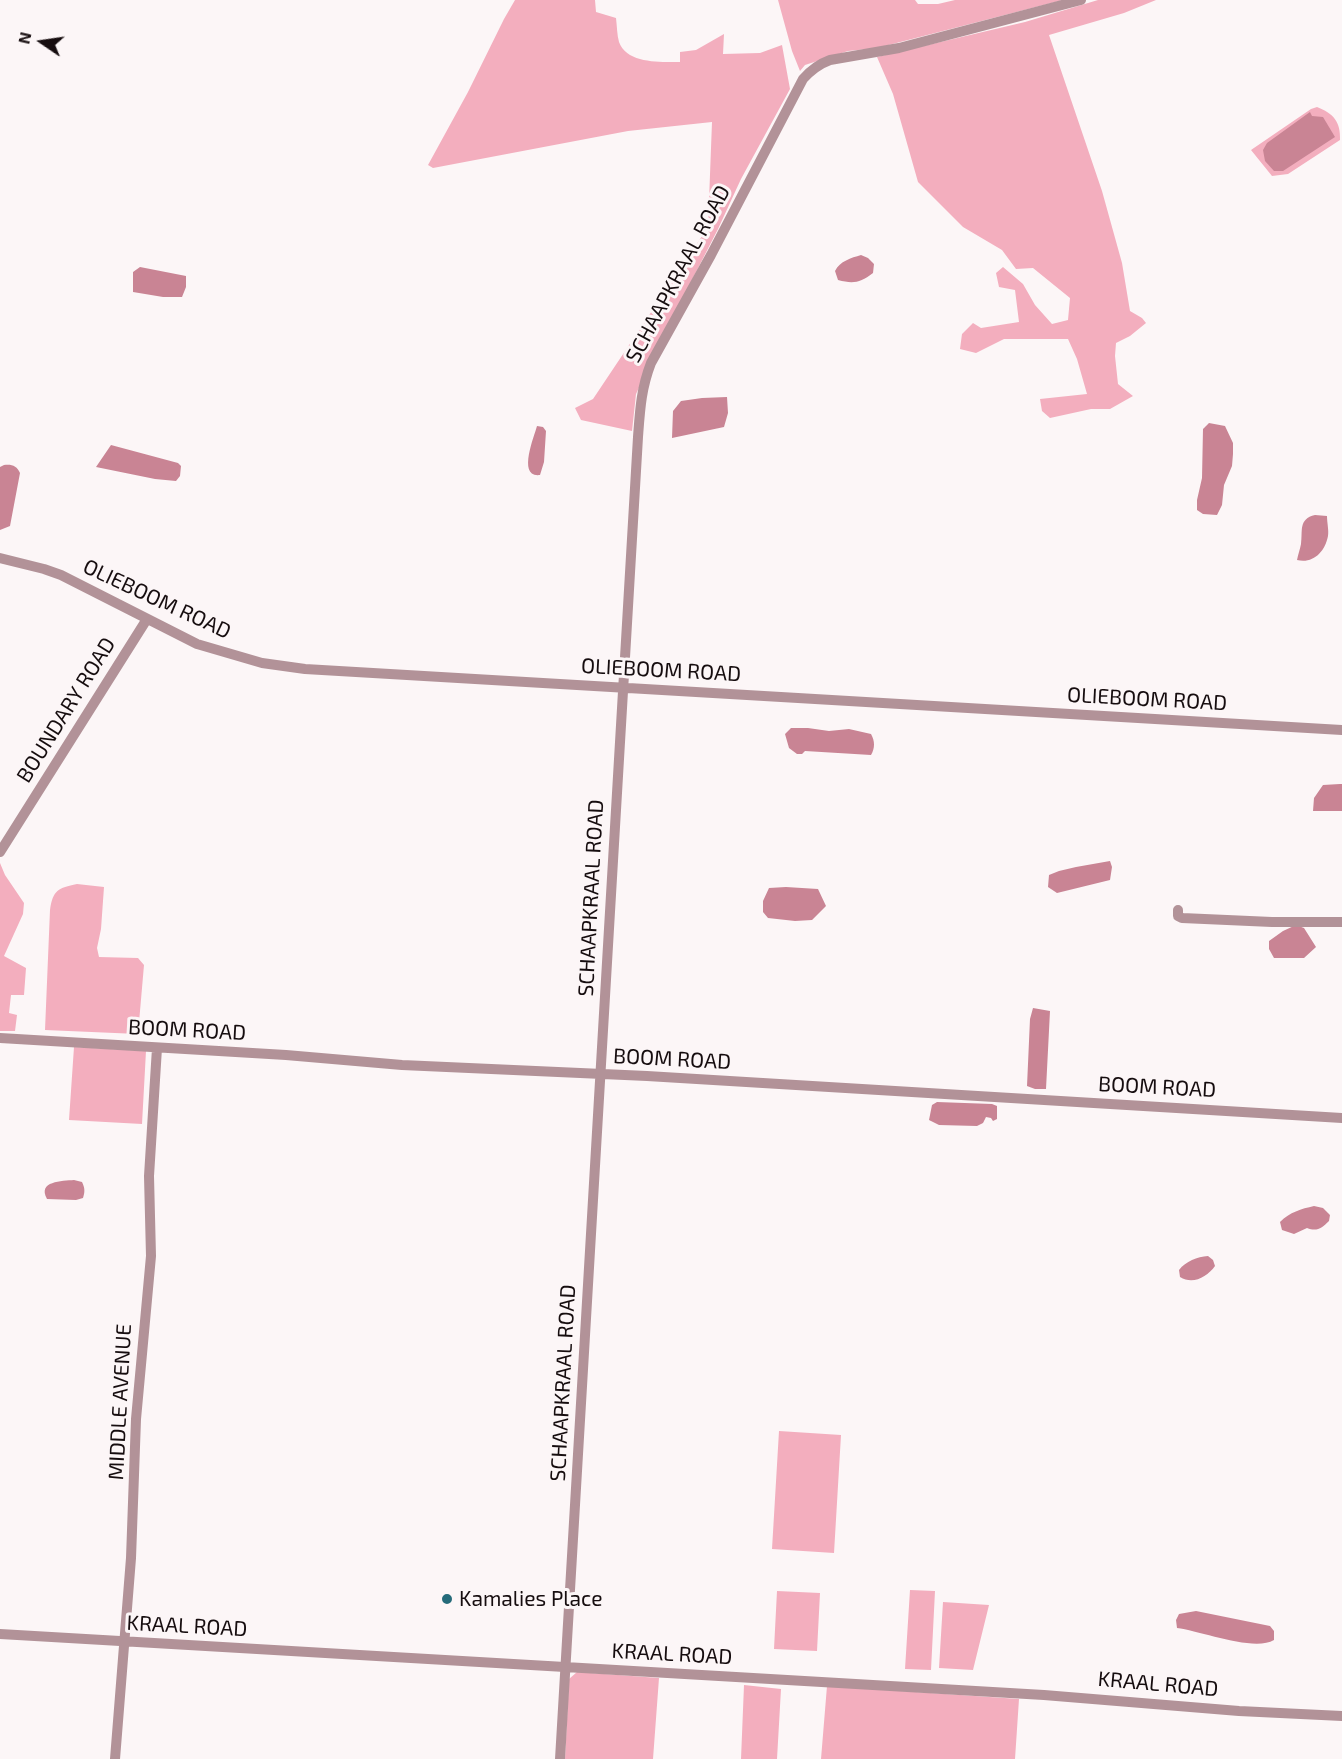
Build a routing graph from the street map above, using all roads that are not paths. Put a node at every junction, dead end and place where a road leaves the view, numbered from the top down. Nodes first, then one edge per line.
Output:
1 (1081, 0) edge
2 (0, 558) edge
3 (147, 619) junction
4 (624, 687) junction
5 (1342, 730) edge
6 (0, 852) edge
7 (1178, 909) dead end
8 (1342, 922) edge
9 (0, 1038) edge
10 (158, 1048) junction
11 (601, 1074) junction
12 (1342, 1118) edge
13 (0, 1634) edge
14 (124, 1642) junction
15 (565, 1668) junction
16 (1342, 1716) edge
17 (115, 1759) edge
18 (560, 1759) edge

1 - 4 street, SCHAAPKRAAL ROAD
2 - 3 street, OLIEBOOM ROAD
3 - 4 street, OLIEBOOM ROAD
3 - 6 street, BOUNDARY ROAD
4 - 5 street, OLIEBOOM ROAD
4 - 11 street, SCHAAPKRAAL ROAD
7 - 8 street
9 - 10 street, BOOM ROAD
10 - 11 street, BOOM ROAD
10 - 14 street, MIDDLE AVENUE
11 - 12 street, BOOM ROAD
11 - 15 street, SCHAAPKRAAL ROAD
13 - 14 street, KRAAL ROAD
14 - 15 street, KRAAL ROAD
14 - 17 street, MIDDLE AVENUE
15 - 16 street, KRAAL ROAD
15 - 18 street, SCHAAPKRAAL ROAD

